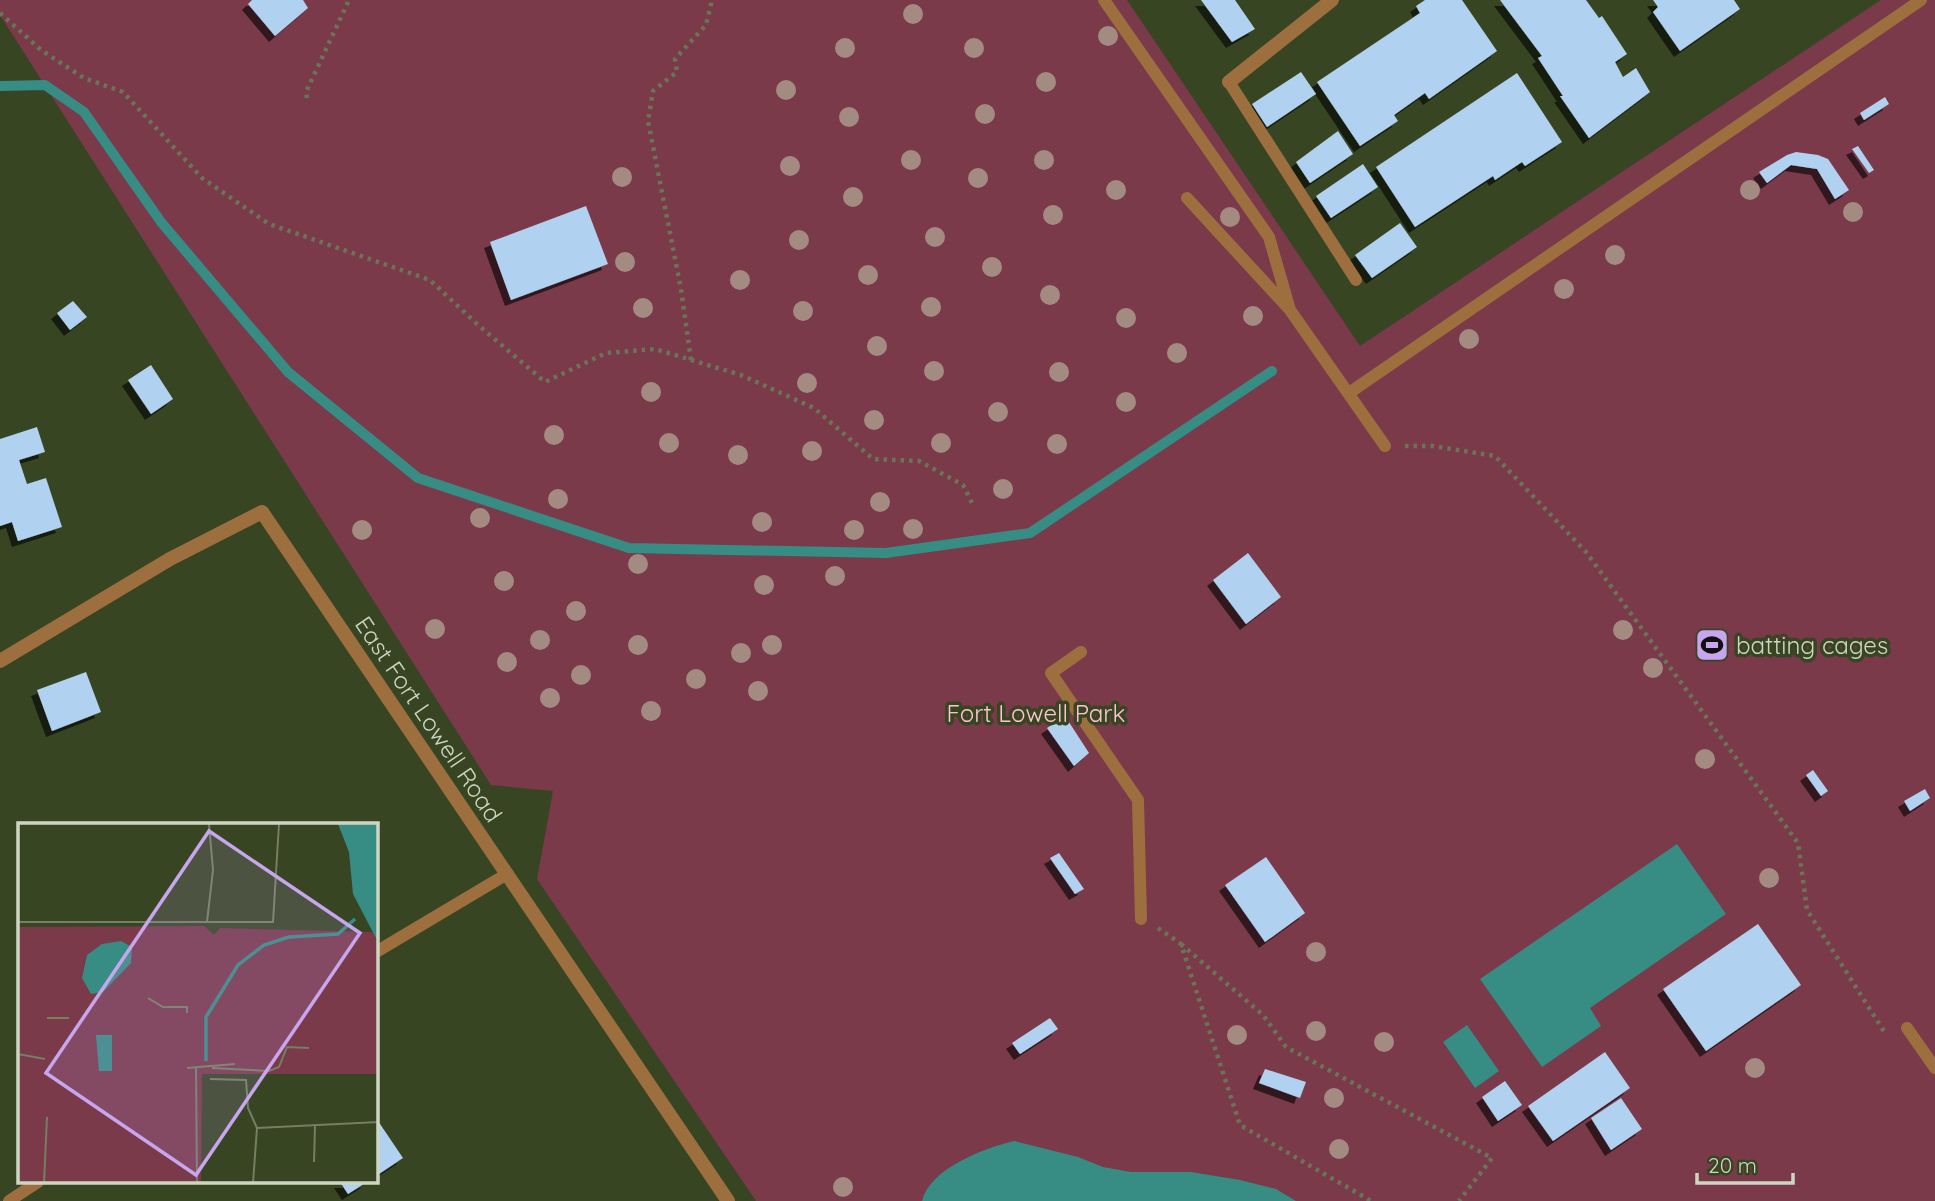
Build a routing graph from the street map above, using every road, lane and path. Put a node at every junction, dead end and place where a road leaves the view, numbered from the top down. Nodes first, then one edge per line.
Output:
1 (349, 0) edge
2 (712, 0) edge
3 (1104, 0) edge
4 (1332, 0) edge
5 (1921, 0) edge
6 (0, 13) edge
7 (1229, 82) joint
8 (307, 98) dead end
9 (1187, 198) dead end
10 (1356, 280) dead end
11 (1290, 310) junction
12 (691, 360) junction
13 (1349, 393) junction
14 (1385, 446) joint
15 (972, 503) dead end
16 (1082, 652) dead end
17 (0, 661) edge
18 (508, 874) junction
19 (1141, 919) joint
20 (1181, 944) junction
21 (378, 951) edge
22 (1907, 1028) dead end
23 (1889, 1040) dead end
24 (1935, 1068) edge
25 (35, 1184) edge
26 (9, 1201) edge
27 (728, 1201) edge
28 (1371, 1201) edge
29 (1459, 1201) edge

1 - 8 path
2 - 12 path
3 - 11 lane
4 - 7 street
5 - 13 lane
6 - 12 path
7 - 10 lane
9 - 11 lane
11 - 13 lane
12 - 15 path
13 - 14 lane
14 - 23 path
16 - 19 lane
17 - 18 street, East Fort Lowell Road
18 - 21 lane
18 - 27 street, East Fort Lowell Road
19 - 20 path
20 - 28 path
20 - 29 path
22 - 24 lane
25 - 26 lane

